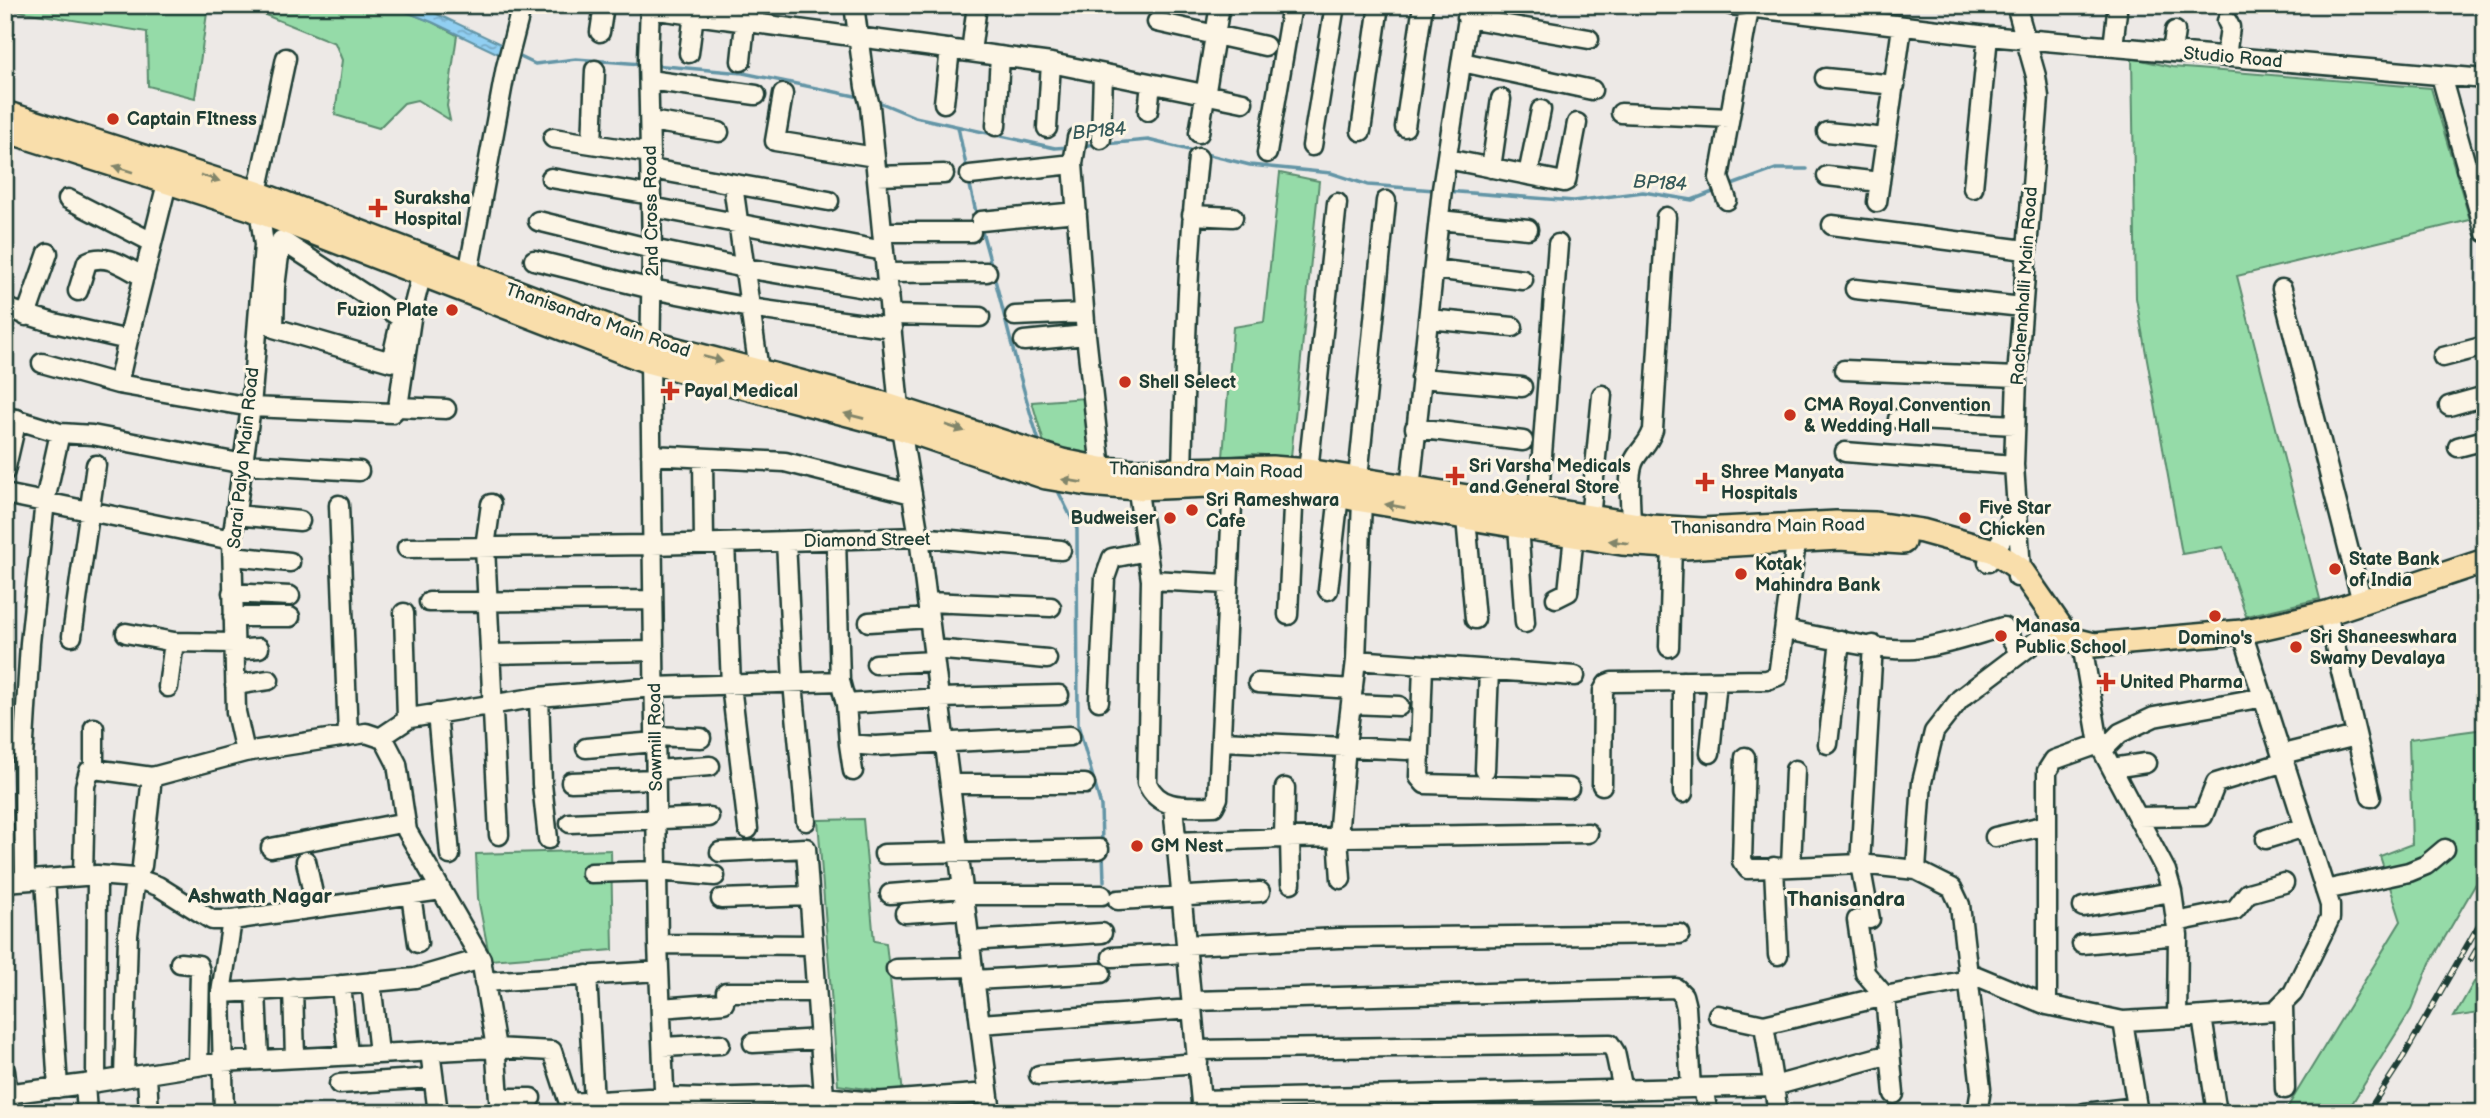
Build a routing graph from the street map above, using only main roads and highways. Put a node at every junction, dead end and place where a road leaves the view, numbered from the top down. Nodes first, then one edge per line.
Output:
1 (5, 113) edge
2 (5, 130) edge
3 (258, 202) junction
4 (650, 352) junction
5 (901, 419) junction
6 (1301, 479) junction
7 (1136, 480) junction
8 (1360, 489) junction
9 (1582, 527) junction
10 (1798, 533) junction
11 (2485, 561) edge
12 (2485, 577) edge
13 (2244, 638) junction

1 -> 3 main road, Thanisandra Main Road
3 -> 2 main road, Thanisandra Main Road
3 - 4 main road, Thanisandra Main Road
3 - 4 main road, Thanisandra Main Road
5 -> 4 main road, Thanisandra Main Road
4 -> 5 main road, Thanisandra Main Road
5 -> 7 main road, Thanisandra Main Road
7 -> 5 main road, Thanisandra Main Road
6 - 7 main road, Thanisandra Main Road
6 - 7 main road, Thanisandra Main Road
6 - 8 main road, Thanisandra Main Road
6 - 8 main road, Thanisandra Main Road
9 -> 8 main road, Thanisandra Main Road
8 - 9 main road, Thanisandra Main Road
9 - 10 main road, Thanisandra Main Road
10 -> 9 main road, Thanisandra Main Road
10 - 13 main road, Thanisandra Main Road
11 - 13 main road
12 - 13 main road

